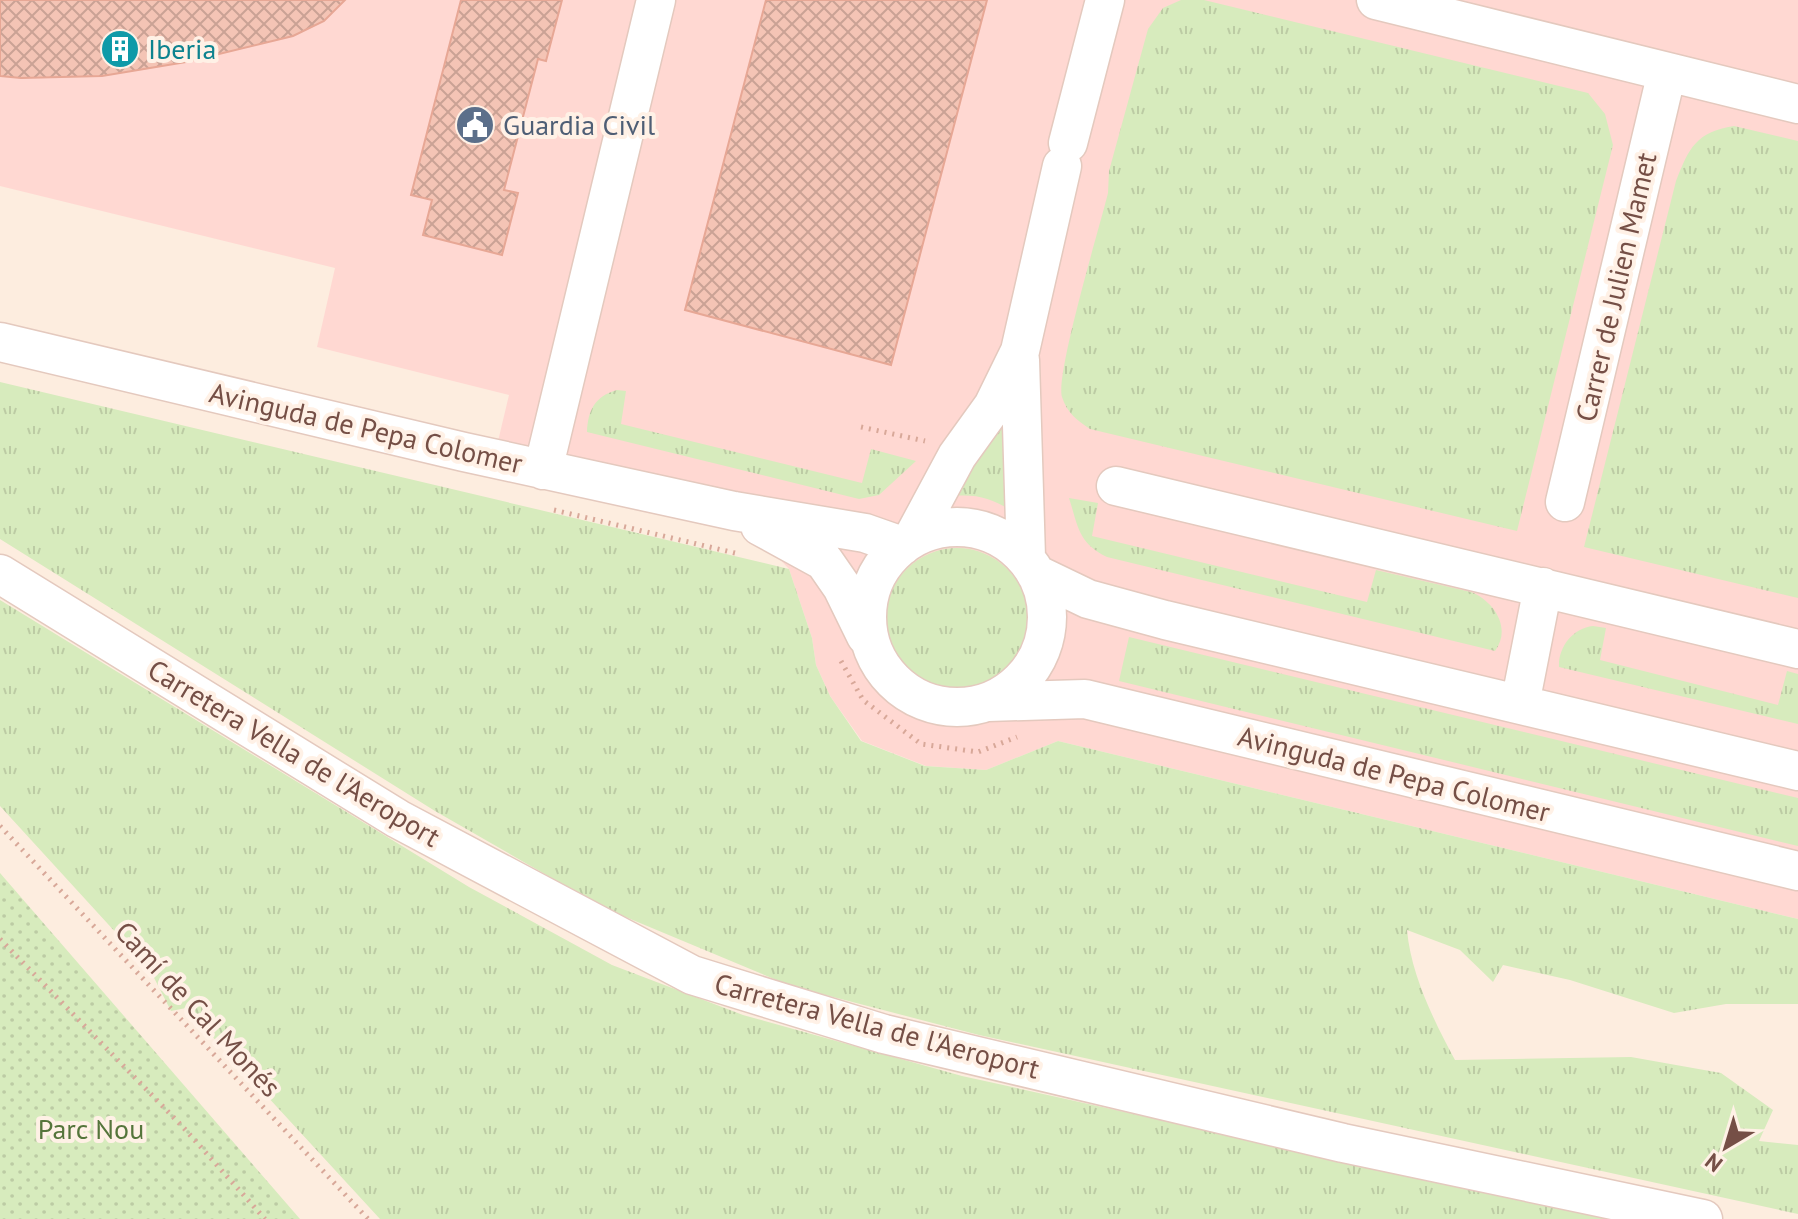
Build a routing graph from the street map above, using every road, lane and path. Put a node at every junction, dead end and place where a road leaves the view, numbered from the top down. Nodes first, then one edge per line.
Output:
1 (656, 0) edge
2 (1105, 0) edge
3 (1376, 0) edge
4 (1667, 72) junction
5 (1798, 104) edge
6 (0, 342) edge
7 (1020, 351) junction
8 (543, 470) junction
9 (1116, 486) dead end
10 (1565, 502) dead end
11 (734, 511) junction
12 (908, 541) junction
13 (1031, 565) junction
14 (0, 574) edge
15 (1543, 587) junction
16 (1798, 649) edge
17 (879, 663) junction
18 (988, 702) junction
19 (1520, 704) junction
20 (1798, 771) edge
21 (0, 826) edge
22 (1798, 871) edge
23 (0, 939) edge
24 (265, 1219) edge
25 (368, 1219) edge
26 (1703, 1219) edge

1 - 8 street
2 - 7 street
3 - 4 street
4 - 5 street
4 - 10 street, Carrer de Julien Mamet
6 - 8 street, Avinguda de Pepa Colomer
7 - 12 street
7 - 13 street
8 - 11 street, Avinguda de Pepa Colomer
9 - 15 street
11 - 12 street, Avinguda de Pepa Colomer
11 - 17 street, Avinguda de Pepa Colomer
12 - 13 street
12 - 17 street
13 - 18 street
13 - 19 street
14 - 26 street, Carretera Vella de l'Aeroport
15 - 16 street
15 - 19 street
17 - 18 street
18 - 22 street, Avinguda de Pepa Colomer
19 - 20 street
21 - 25 path, Camí de Cal Monés
23 - 24 path

